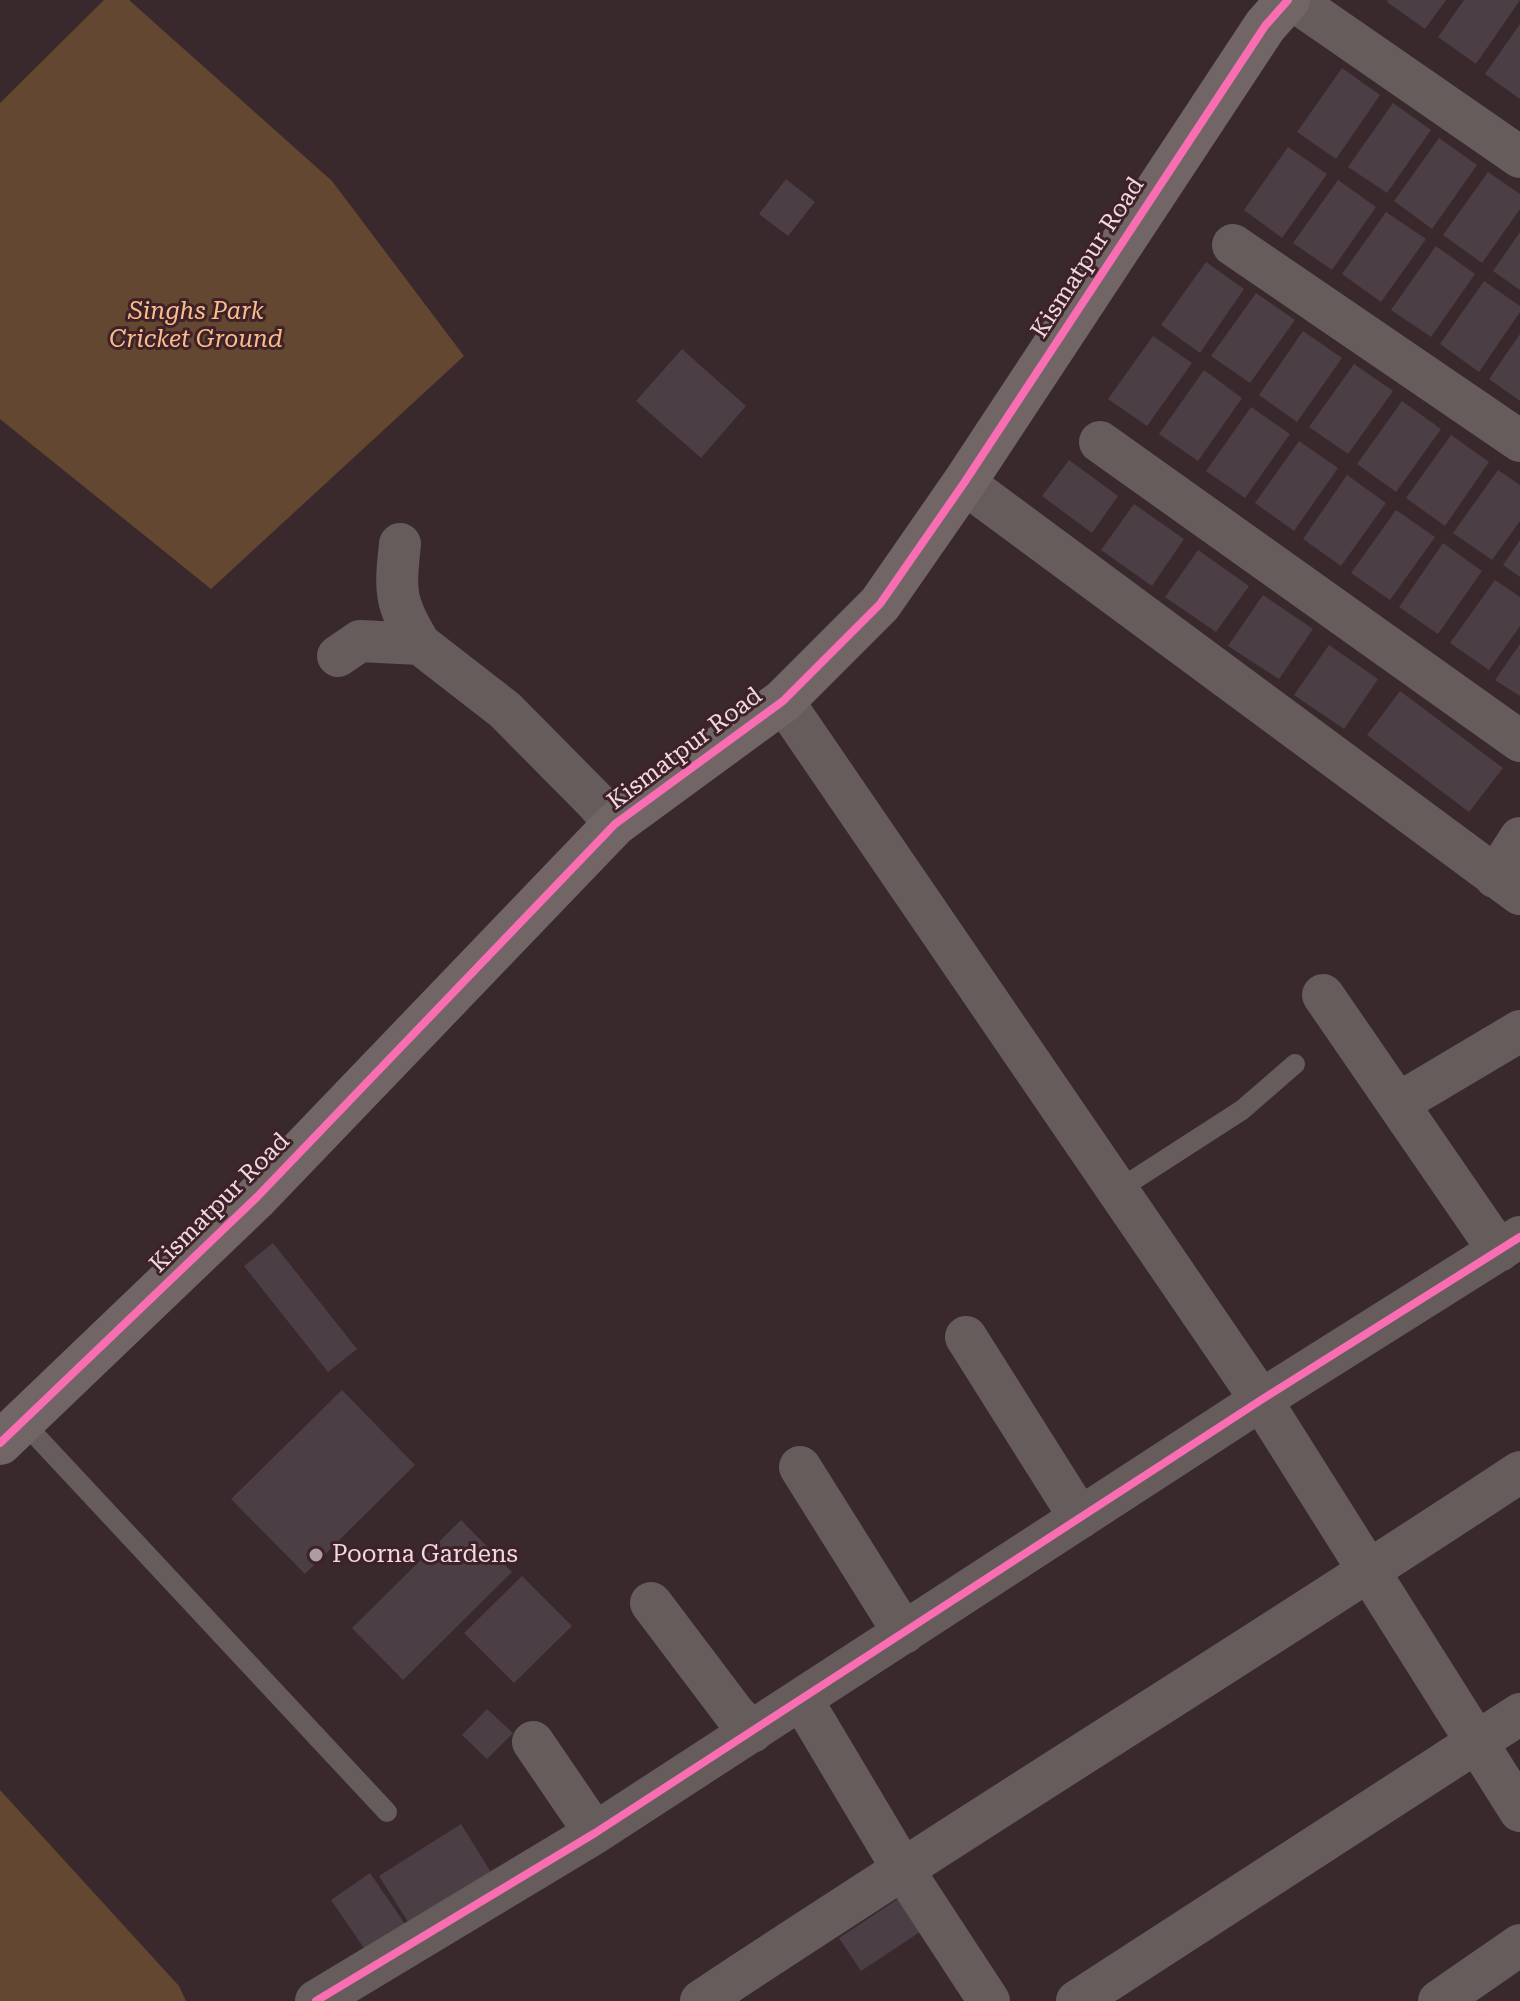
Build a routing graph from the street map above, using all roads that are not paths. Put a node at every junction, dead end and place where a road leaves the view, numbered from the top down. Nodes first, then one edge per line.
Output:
1 (1290, 0) edge
2 (1520, 157) edge
3 (1233, 245) dead end
4 (1520, 441) edge
5 (1100, 442) dead end
6 (964, 483) junction
7 (400, 544) dead end
8 (420, 644) junction
9 (338, 656) dead end
10 (783, 701) junction
11 (1520, 741) edge
12 (615, 824) junction
13 (1520, 838) edge
14 (1507, 886) edge
15 (1323, 995) dead end
16 (1520, 1031) edge
17 (1295, 1064) dead end
18 (1399, 1103) junction
19 (1118, 1190) junction
20 (1509, 1244) edge
21 (966, 1337) dead end
22 (1261, 1400) junction
23 (12, 1433) edge
24 (800, 1467) dead end
25 (1520, 1472) edge
26 (1080, 1518) junction
27 (1368, 1572) junction
28 (651, 1603) dead end
29 (904, 1633) junction
30 (802, 1700) junction
31 (1520, 1714) edge
32 (752, 1732) junction
33 (533, 1742) dead end
34 (1476, 1742) junction
35 (1520, 1811) edge
36 (387, 1812) dead end
37 (595, 1833) junction
38 (902, 1868) junction
39 (1520, 1945) edge
40 (746, 1989) edge
41 (316, 2001) edge
42 (701, 2001) edge
43 (989, 2001) edge
44 (1077, 2001) edge
45 (1439, 2001) edge

1 - 2 street
1 - 6 street, Kismatpur Road
3 - 4 street
5 - 11 street
6 - 10 street, Kismatpur Road
6 - 14 street
7 - 8 street
8 - 9 street
8 - 12 street
10 - 12 street, Kismatpur Road
10 - 19 street
12 - 23 street, Kismatpur Road
13 - 14 street
15 - 18 street
16 - 18 street
17 - 19 lane
18 - 20 street
19 - 22 street
20 - 22 street
21 - 26 street
22 - 26 street
22 - 27 street
23 - 36 lane
24 - 29 street
25 - 27 street
26 - 29 street
27 - 34 street
27 - 38 street
28 - 32 street
29 - 30 street
30 - 32 street
30 - 38 street
31 - 34 street
32 - 37 street
33 - 37 street
34 - 35 street
34 - 44 street
37 - 41 street
38 - 40 street
38 - 43 street
39 - 45 street
40 - 42 street

